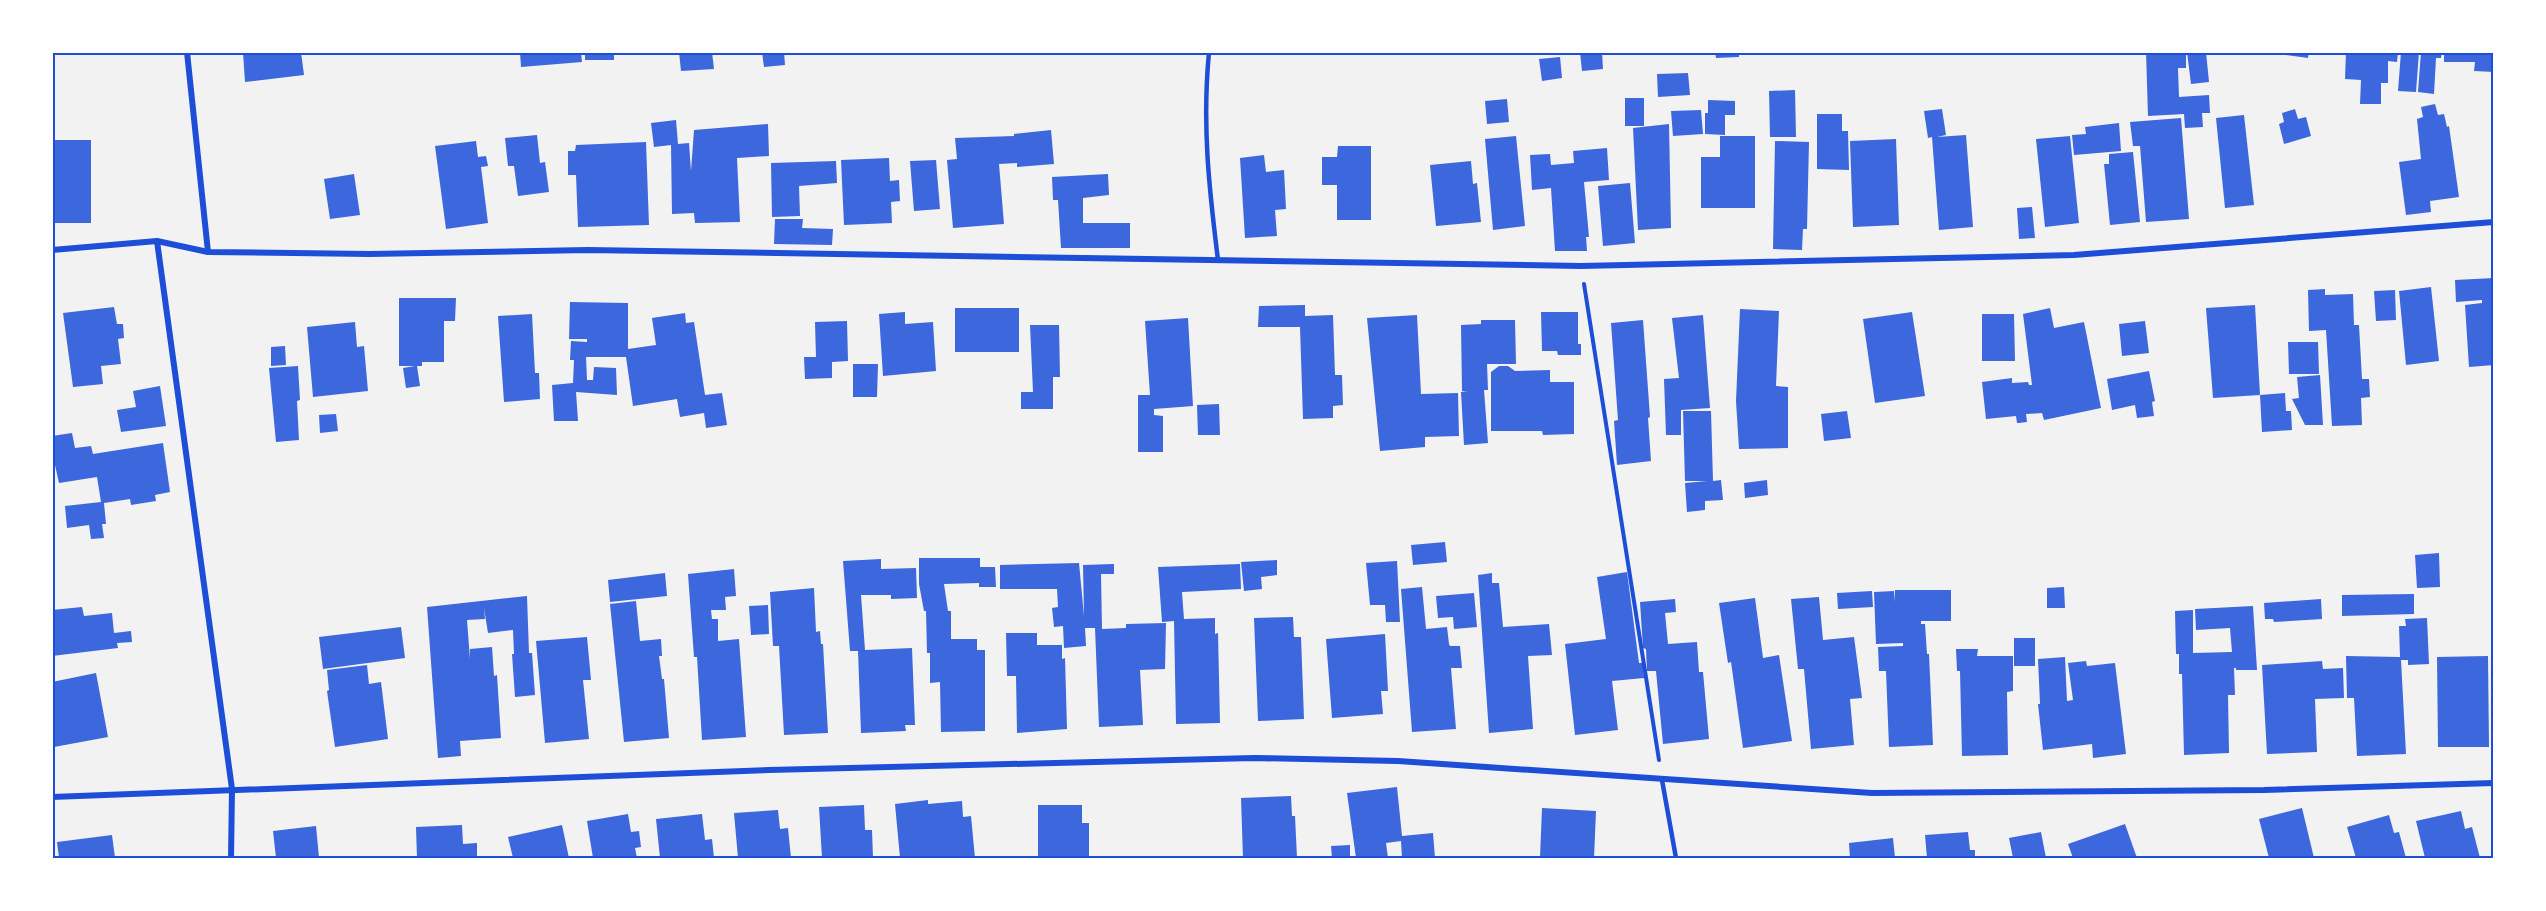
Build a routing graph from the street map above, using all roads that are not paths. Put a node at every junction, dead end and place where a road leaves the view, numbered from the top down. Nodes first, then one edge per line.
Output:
1 (187, 52) edge
2 (1209, 52) edge
3 (2493, 222) edge
4 (158, 241) junction
5 (52, 250) edge
6 (208, 252) junction
7 (1218, 260) junction
8 (1662, 780) junction
9 (2493, 783) edge
10 (232, 789) junction
11 (52, 796) edge
12 (231, 858) edge
13 (1676, 858) edge

1 - 6 street
2 - 7 lane
3 - 7 street
4 - 5 street
4 - 6 street
4 - 10 street
6 - 7 street
8 - 9 street
8 - 10 street
8 - 13 lane
10 - 11 street
10 - 12 street

